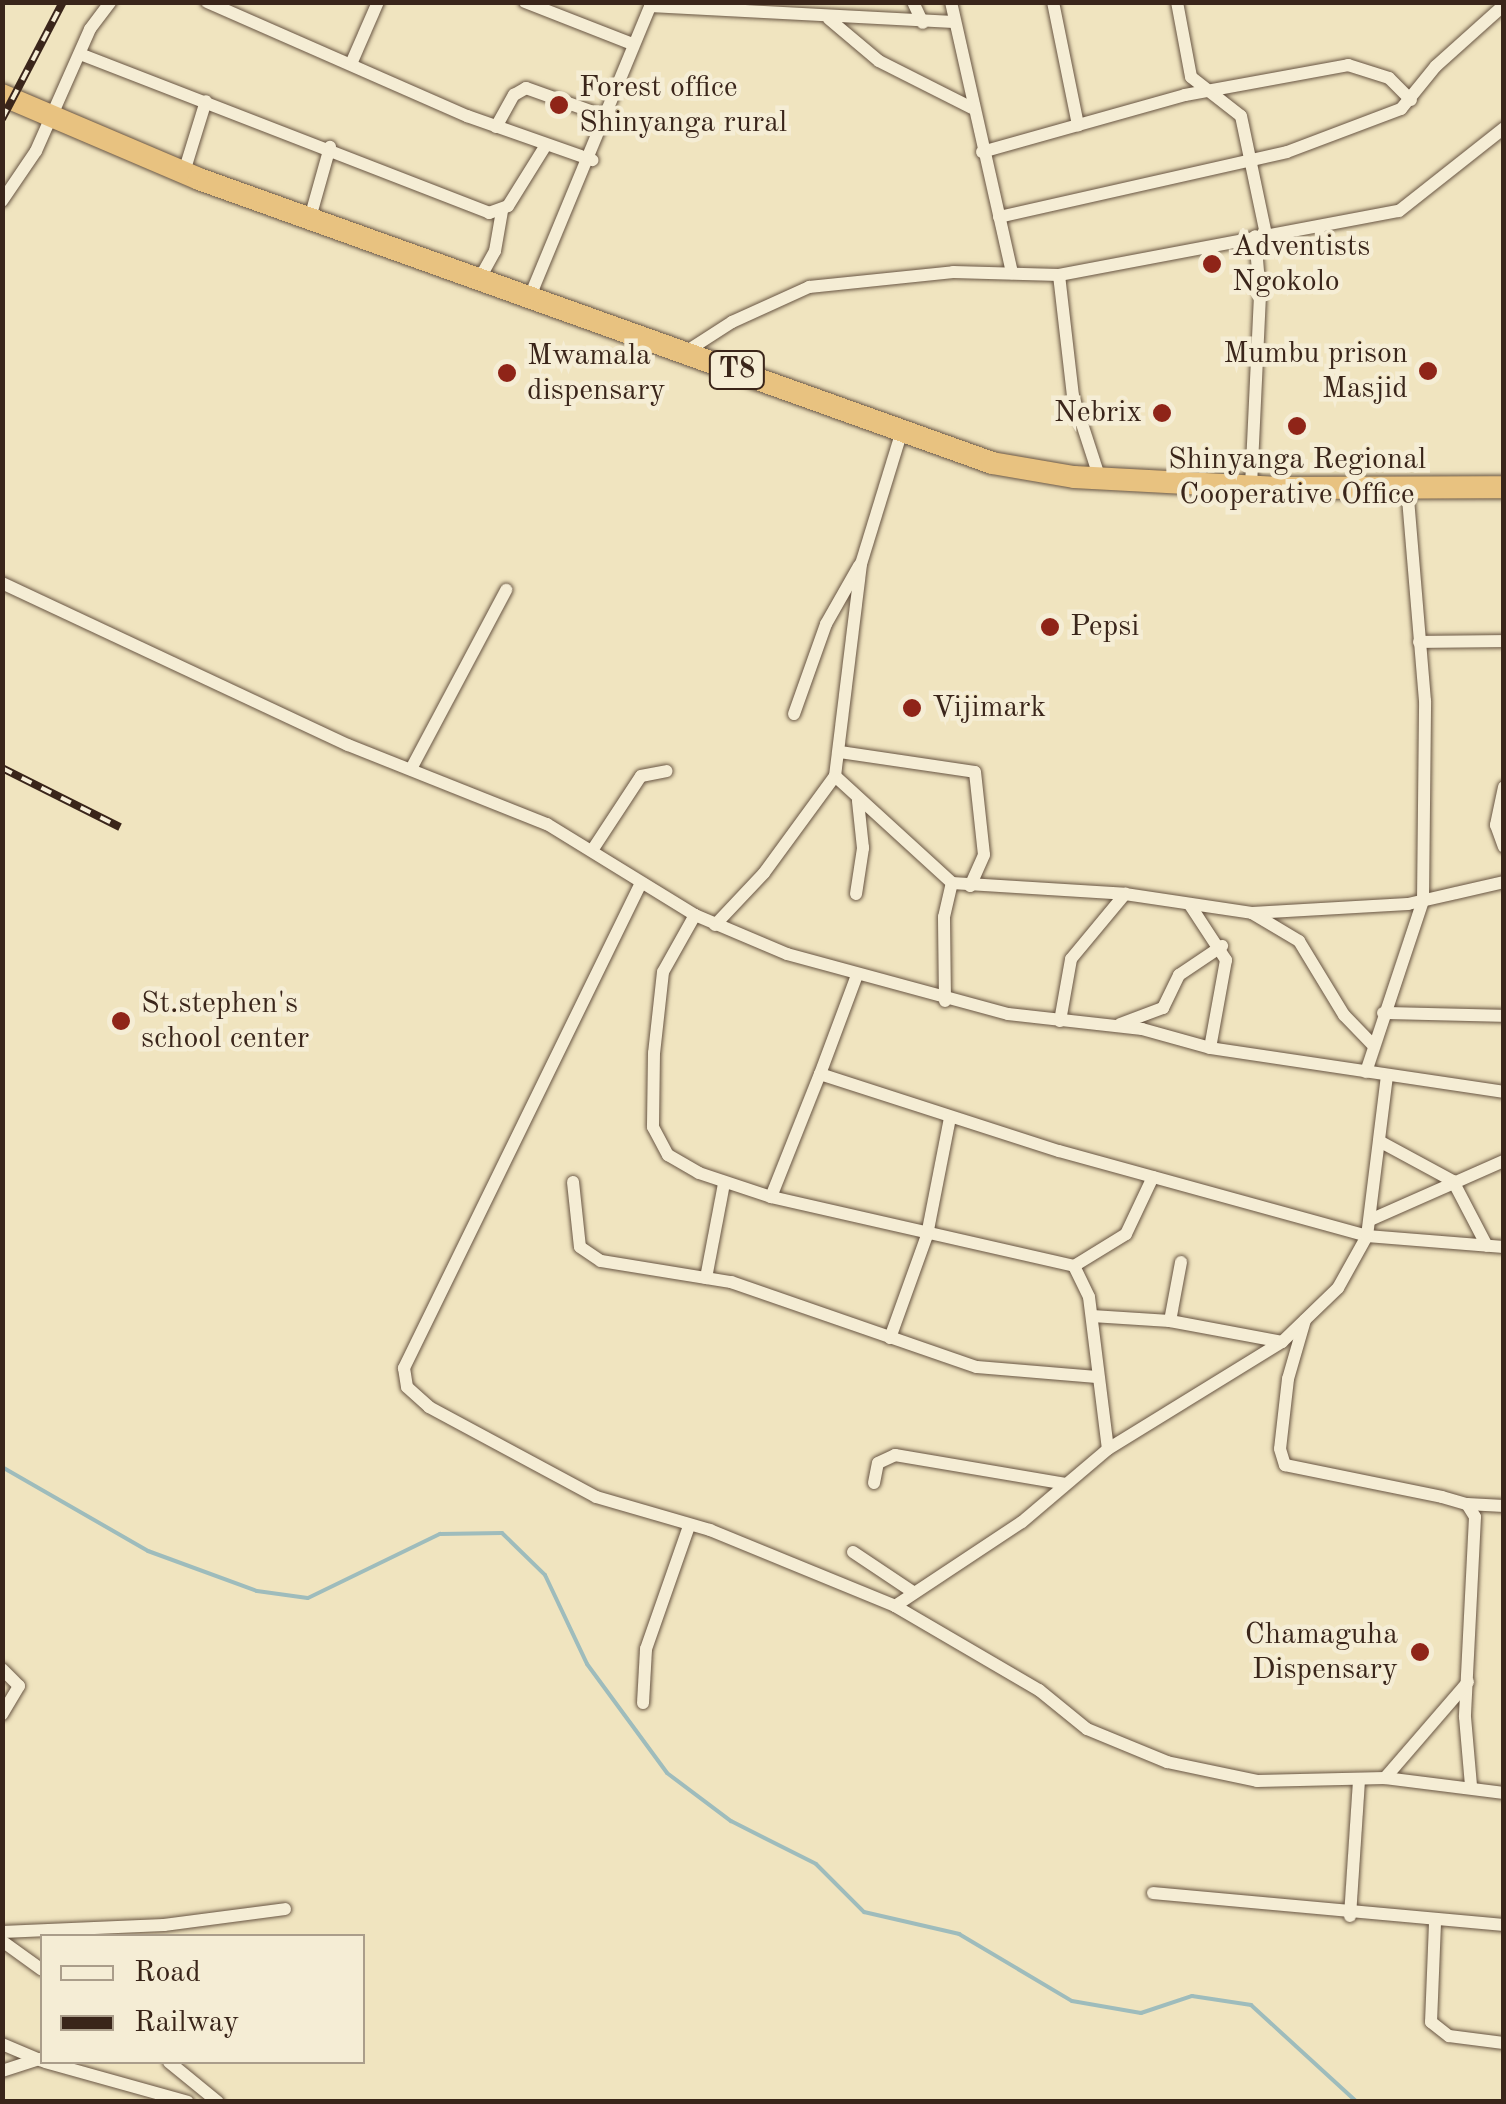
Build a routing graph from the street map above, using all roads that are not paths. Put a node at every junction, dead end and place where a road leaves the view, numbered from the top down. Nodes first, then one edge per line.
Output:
1 (110, 2) edge
2 (207, 2) edge
3 (378, 2) edge
4 (525, 2) edge
5 (913, 2) edge
6 (951, 2) edge
7 (1053, 2) edge
8 (1177, 2) edge
9 (651, 4) edge
10 (1504, 5) edge
11 (829, 19) junction
12 (954, 22) junction
13 (923, 23) junction
14 (632, 44) junction
15 (80, 54) junction
16 (351, 64) junction
17 (1214, 91) junction
18 (2, 94) edge
19 (1412, 100) junction
20 (206, 101) junction
21 (972, 108) junction
22 (54, 112) junction
23 (607, 117) junction
24 (1078, 125) junction
25 (496, 127) junction
26 (1504, 128) edge
27 (546, 145) junction
28 (330, 147) junction
29 (982, 152) junction
30 (592, 160) junction
31 (1255, 160) junction
32 (184, 172) junction
33 (2, 200) edge
34 (502, 211) junction
35 (999, 217) junction
36 (310, 218) junction
37 (1261, 236) junction
38 (1012, 273) junction
39 (1059, 275) junction
40 (480, 278) junction
41 (531, 294) junction
42 (687, 351) junction
43 (900, 434) junction
44 (1100, 479) junction
45 (1251, 486) junction
46 (1504, 487) edge
47 (1407, 488) junction
48 (861, 564) junction
49 (2, 583) edge
50 (506, 590) dead end
51 (1504, 641) edge
52 (1418, 642) junction
53 (794, 714) dead end
54 (840, 752) junction
55 (411, 768) junction
56 (667, 771) dead end
57 (835, 776) junction
58 (1504, 787) edge
59 (858, 801) junction
60 (1504, 847) edge
61 (593, 848) junction
62 (1504, 882) edge
63 (952, 883) junction
64 (640, 885) junction
65 (970, 886) junction
66 (856, 894) dead end
67 (1124, 894) junction
68 (1423, 901) junction
69 (1190, 905) junction
70 (1283, 908) junction
71 (1252, 914) junction
72 (695, 916) junction
73 (715, 925) junction
74 (1296, 938) junction
75 (1222, 946) junction
76 (857, 975) junction
77 (945, 1001) junction
78 (1383, 1013) junction
79 (1504, 1016) edge
80 (1060, 1021) junction
81 (1112, 1025) junction
82 (1372, 1044) junction
83 (1210, 1048) junction
84 (1366, 1072) junction
85 (820, 1074) junction
86 (1387, 1076) junction
87 (1504, 1092) edge
88 (950, 1118) junction
89 (1379, 1141) junction
90 (1504, 1161) edge
91 (1153, 1177) junction
92 (1453, 1181) junction
93 (573, 1182) dead end
94 (724, 1184) junction
95 (771, 1197) junction
96 (1370, 1220) junction
97 (927, 1235) junction
98 (1366, 1236) junction
99 (1487, 1246) junction
100 (1504, 1247) edge
101 (1181, 1262) dead end
102 (1074, 1266) junction
103 (706, 1278) junction
104 (1307, 1313) junction
105 (1092, 1316) junction
106 (1170, 1322) junction
107 (890, 1338) junction
108 (1282, 1342) junction
109 (1098, 1376) junction
110 (1108, 1449) junction
111 (874, 1484) dead end
112 (1066, 1484) junction
113 (1467, 1504) junction
114 (1504, 1506) edge
115 (689, 1526) junction
116 (853, 1552) dead end
117 (914, 1592) junction
118 (895, 1606) junction
119 (2, 1669) edge
120 (1468, 1682) junction
121 (644, 1702) dead end
122 (2, 1714) edge
123 (1385, 1778) junction
124 (1359, 1782) junction
125 (1471, 1785) junction
126 (1504, 1793) edge
127 (1153, 1893) dead end
128 (286, 1910) dead end
129 (1350, 1916) junction
130 (1435, 1924) junction
131 (1504, 1925) edge
132 (2, 1932) edge
133 (2, 1941) edge
134 (40, 1969) edge
135 (1504, 2043) edge
136 (2, 2044) edge
137 (40, 2059) edge
138 (40, 2060) edge
139 (56, 2064) edge
140 (171, 2064) edge
141 (2, 2070) edge
142 (188, 2102) edge
143 (218, 2102) edge

1 - 15 street
2 - 16 street
3 - 16 street
4 - 14 street
5 - 13 street
6 - 12 street
7 - 24 street
8 - 17 street
9 - 11 street
9 - 14 street
10 - 19 street
11 - 13 street
11 - 21 street
12 - 13 street
12 - 21 street
14 - 23 street
15 - 20 street
15 - 22 street
16 - 25 street
17 - 19 street
17 - 24 street
17 - 31 street
18 - 22 highway, T8
19 - 31 street
20 - 28 street
20 - 32 street
21 - 29 street
22 - 32 highway, T8
22 - 33 street
23 - 25 street
23 - 30 street
24 - 29 street
25 - 27 street
26 - 37 street
27 - 30 street
27 - 34 street
28 - 34 street
28 - 36 street
29 - 35 street
30 - 41 street
31 - 35 street
31 - 37 street
32 - 36 highway, T8
34 - 40 street
35 - 38 street
36 - 40 highway, T8
37 - 39 street
37 - 45 street
38 - 39 street
38 - 42 street
39 - 44 street
40 - 41 highway, T8
41 - 42 highway, T8
42 - 43 highway, T8
43 - 44 highway, T8
43 - 48 street
44 - 45 highway, T8
45 - 47 highway, T8
46 - 47 highway, T8
47 - 52 street
48 - 53 street
48 - 54 street
49 - 55 street
50 - 55 street
51 - 52 street
52 - 68 street
54 - 57 street
54 - 65 street
55 - 61 street
56 - 61 street
57 - 59 street
57 - 73 street
58 - 60 street
59 - 63 street
59 - 66 street
61 - 64 street
62 - 68 street
63 - 65 street
63 - 77 street
64 - 72 street
64 - 115 street
65 - 67 street
67 - 69 street
67 - 80 street
68 - 70 street
68 - 78 street
69 - 71 street
69 - 75 street
70 - 71 street
70 - 74 street
71 - 74 street
72 - 73 street
72 - 94 street
73 - 76 street
74 - 82 street
75 - 81 street
75 - 83 street
76 - 77 street
76 - 85 street
77 - 80 street
78 - 79 street
78 - 82 street
80 - 81 street
81 - 83 street
82 - 84 street
83 - 84 street
84 - 86 street
85 - 88 street
85 - 95 street
86 - 87 street
86 - 89 street
88 - 91 street
88 - 97 street
89 - 92 street
89 - 96 street
90 - 92 street
91 - 98 street
91 - 102 street
92 - 96 street
92 - 99 street
93 - 103 street
94 - 95 street
94 - 103 street
95 - 97 street
96 - 98 street
97 - 102 street
97 - 107 street
98 - 99 street
98 - 104 street
99 - 100 street
101 - 106 street
102 - 105 street
103 - 107 street
104 - 108 street
104 - 113 street
105 - 106 street
105 - 109 street
106 - 108 street
107 - 109 street
108 - 110 street
109 - 110 street
110 - 112 street
111 - 112 street
112 - 117 street
113 - 114 street
113 - 120 street
115 - 118 street
115 - 121 street
116 - 117 street
117 - 118 street
118 - 124 street
119 - 122 street
120 - 123 street
120 - 125 street
123 - 124 street
123 - 125 street
124 - 129 street
125 - 126 street
127 - 129 street
128 - 132 street
129 - 130 street
130 - 131 street
130 - 135 street
133 - 134 street
136 - 137 street
138 - 141 street
139 - 142 street
140 - 143 street

